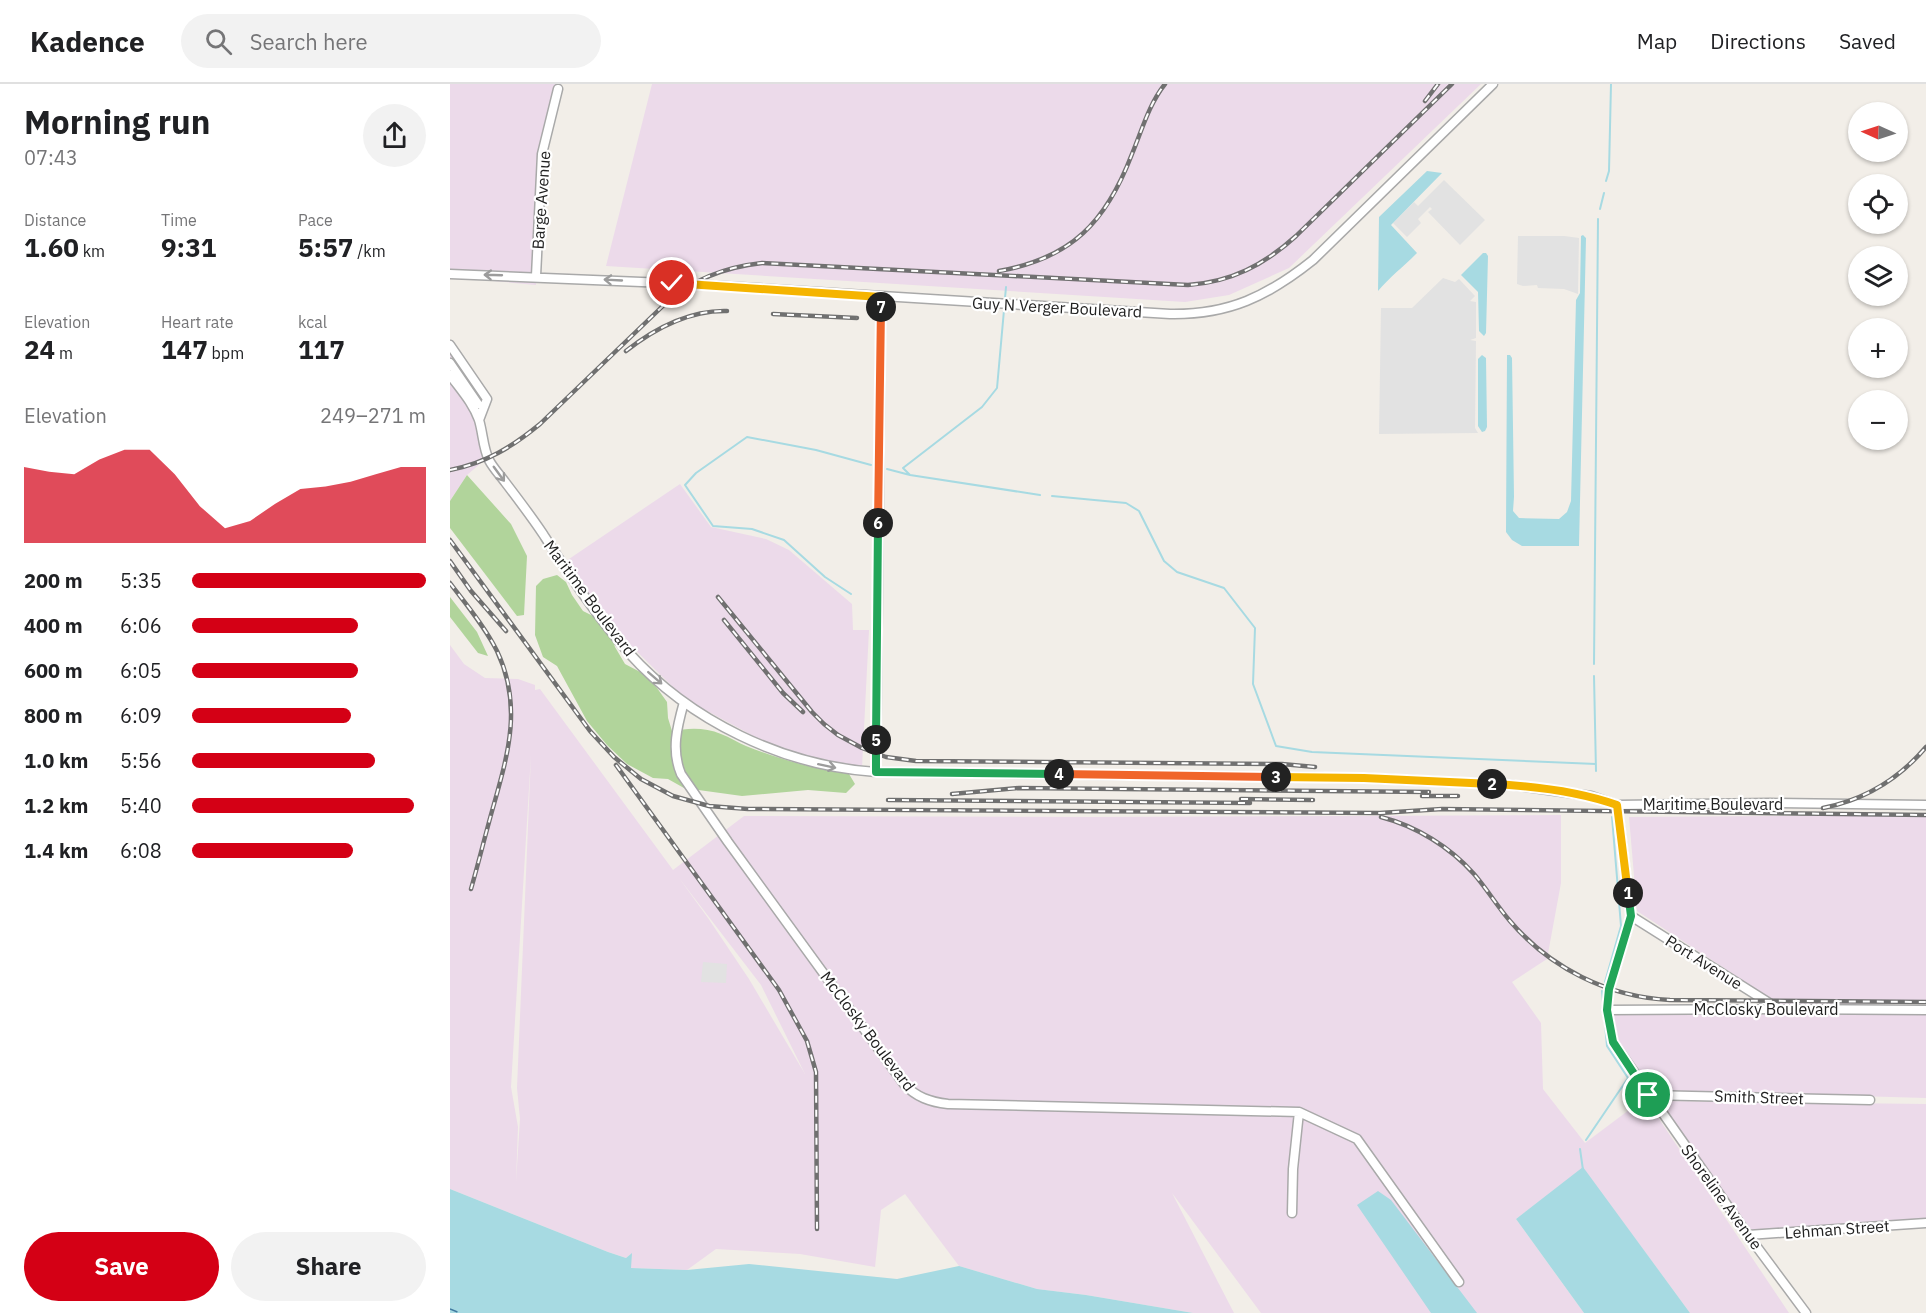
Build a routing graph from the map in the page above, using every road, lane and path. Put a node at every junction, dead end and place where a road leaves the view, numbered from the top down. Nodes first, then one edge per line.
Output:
1 (1493, 84) edge
2 (558, 89) dead end
3 (450, 274) edge
4 (536, 276) junction
5 (881, 297) junction
6 (450, 345) edge
7 (450, 354) edge
8 (450, 363) edge
9 (450, 375) edge
10 (450, 383) edge
11 (479, 420) junction
12 (684, 702) junction
13 (876, 772) junction
14 (1617, 805) junction
15 (1926, 805) edge
16 (1631, 916) junction
17 (1777, 1008) junction
18 (1607, 1010) junction
19 (1926, 1010) edge
20 (1648, 1095) junction
21 (1870, 1100) dead end
22 (1299, 1112) junction
23 (1292, 1213) dead end
24 (1926, 1223) edge
25 (1748, 1235) junction
26 (1459, 1282) dead end
27 (1806, 1313) edge

1 - 5 street, Guy N Verger Boulevard
2 - 4 street, Barge Avenue
4 -> 3 street, Guy N Verger Boulevard
5 -> 4 street, Guy N Verger Boulevard
5 - 13 street
6 - 11 street, Maritime Boulevard
7 - 11 street, Maritime Boulevard
8 - 11 street, Maritime Boulevard
9 - 11 street, Maritime Boulevard
10 - 11 street, Maritime Boulevard
11 -> 12 street, Maritime Boulevard
12 -> 13 street, Maritime Boulevard
12 - 22 street, McClosky Boulevard
13 - 14 street, Maritime Boulevard
14 - 15 street, Maritime Boulevard
14 - 16 street, Shoreline Avenue
16 - 17 street, Port Avenue
16 - 18 street, Shoreline Avenue
17 - 18 street, McClosky Boulevard
17 - 19 street, McClosky Boulevard
18 - 20 street, Shoreline Avenue
20 - 21 street, Smith Street
20 - 25 street, Shoreline Avenue
22 - 23 street
22 - 26 street, McClosky Boulevard
24 - 25 street, Lehman Street
25 - 27 street, Shoreline Avenue

